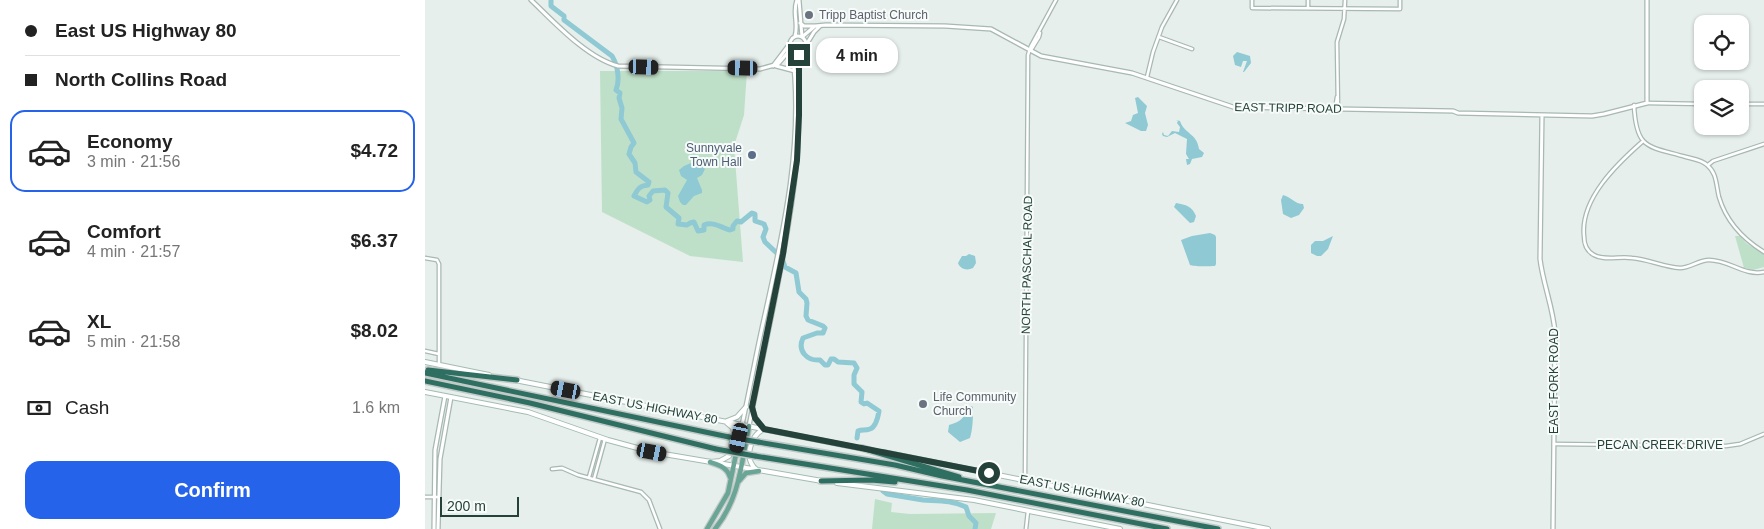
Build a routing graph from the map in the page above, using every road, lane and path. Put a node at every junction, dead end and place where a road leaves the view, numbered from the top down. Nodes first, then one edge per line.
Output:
1 (531, 0) edge
2 (798, 0) edge
3 (1056, 0) edge
4 (1177, 0) edge
5 (1252, 0) edge
6 (1308, 0) edge
7 (1345, 0) edge
8 (1401, 0) edge
9 (1647, 0) edge
10 (1308, 8) junction
11 (1345, 9) junction
12 (800, 23) junction
13 (825, 25) junction
14 (815, 26) junction
15 (794, 36) junction
16 (802, 37) junction
17 (1159, 37) junction
18 (789, 44) junction
19 (806, 45) junction
20 (1192, 49) dead end
21 (792, 50) junction
22 (802, 51) junction
23 (1030, 51) junction
24 (772, 66) junction
25 (795, 71) junction
26 (1147, 77) junction
27 (798, 98) junction
28 (1647, 103) junction
29 (1694, 104) edge
30 (1749, 104) edge
31 (1764, 104) edge
32 (1634, 105) junction
33 (1336, 110) junction
34 (1542, 114) junction
35 (1642, 142) junction
36 (1764, 144) edge
37 (1708, 165) junction
38 (783, 239) junction
39 (1764, 252) edge
40 (425, 258) edge
41 (1764, 272) edge
42 (763, 320) junction
43 (769, 321) junction
44 (425, 351) edge
45 (439, 354) junction
46 (425, 362) edge
47 (439, 365) junction
48 (425, 371) edge
49 (517, 380) junction
50 (425, 381) edge
51 (425, 392) edge
52 (445, 396) junction
53 (451, 397) junction
54 (746, 407) junction
55 (752, 407) junction
56 (725, 422) junction
57 (742, 425) junction
58 (749, 426) junction
59 (764, 429) junction
60 (1764, 434) edge
61 (602, 438) junction
62 (1554, 444) junction
63 (862, 448) junction
64 (710, 462) junction
65 (733, 466) junction
66 (741, 467) junction
67 (552, 469) dead end
68 (759, 471) junction
69 (589, 478) junction
70 (731, 478) junction
71 (594, 479) junction
72 (969, 480) junction
73 (1025, 480) junction
74 (821, 481) junction
75 (737, 487) junction
76 (967, 490) junction
77 (425, 497) edge
78 (437, 497) junction
79 (1028, 511) junction
80 (434, 529) edge
81 (438, 529) edge
82 (660, 529) edge
83 (707, 529) edge
84 (715, 529) edge
85 (1026, 529) edge
86 (1120, 529) edge
87 (1167, 529) edge
88 (1218, 529) edge
89 (1268, 529) edge
90 (1553, 529) edge

1 - 24 street
2 - 12 street
2 - 15 street
3 - 23 street
4 - 17 street
5 - 10 street
6 - 10 street
7 - 11 street
8 - 11 street
9 - 28 street
10 - 11 street
11 - 33 street
12 - 14 street, EAST TRIPP ROAD
12 - 16 street
13 - 14 street, EAST TRIPP ROAD
13 - 19 street
13 - 23 street, EAST TRIPP ROAD
14 - 16 street
15 - 16 street
15 - 18 street
16 - 19 street
17 - 20 street
17 - 26 street
18 - 21 street
18 - 24 street
19 - 22 street
21 - 22 street
21 - 24 street
21 - 25 street
22 - 27 street
23 - 26 street, EAST TRIPP ROAD
23 - 73 street, NORTH PASCHAL ROAD
24 - 25 street
25 - 27 street
26 - 33 street, EAST TRIPP ROAD
27 - 38 street
28 - 29 street, EAST TRIPP ROAD
28 - 32 street, EAST TRIPP ROAD
30 - 31 street
32 - 34 street, EAST TRIPP ROAD
32 - 35 street
33 - 34 street, EAST TRIPP ROAD
34 - 62 street, EAST FORK ROAD
35 - 37 street
35 - 41 street
36 - 37 street
37 - 39 street
38 - 42 street
38 - 43 street
40 - 45 street
42 - 43 street
42 - 54 street
43 - 55 street
44 - 45 street
45 - 47 street
46 - 47 main road, EAST US HIGHWAY 80
47 - 49 main road, EAST US HIGHWAY 80
48 - 49 highway
48 - 72 highway, bridge
49 - 56 main road, EAST US HIGHWAY 80
50 - 76 highway, bridge
51 - 52 main road
52 - 53 main road
52 - 78 street
53 - 61 main road
53 - 78 street
54 - 56 main road
54 - 57 street
55 - 58 street
55 - 59 main road
56 - 57 main road, EAST US HIGHWAY 80
56 - 64 main road
57 - 58 main road, EAST US HIGHWAY 80
57 - 65 main road
58 - 59 main road, EAST US HIGHWAY 80
58 - 66 main road
59 - 63 main road, EAST US HIGHWAY 80
59 - 68 main road
60 - 62 street, PECAN CREEK DRIVE
61 - 64 main road
61 - 69 street
61 - 71 street
62 - 90 street, EAST FORK ROAD
63 - 72 highway
63 - 73 main road, EAST US HIGHWAY 80
64 - 65 main road
64 - 70 main road
65 - 66 main road
65 - 70 main road
66 - 68 main road
66 - 75 main road
67 - 69 street
68 - 74 main road
68 - 75 main road
69 - 71 street
70 - 83 main road
71 - 82 street
72 - 88 highway
73 - 89 main road, EAST US HIGHWAY 80
74 - 76 highway
74 - 79 main road
75 - 84 main road
76 - 87 highway
77 - 78 street
78 - 80 street
78 - 81 street
79 - 85 street
79 - 86 main road

